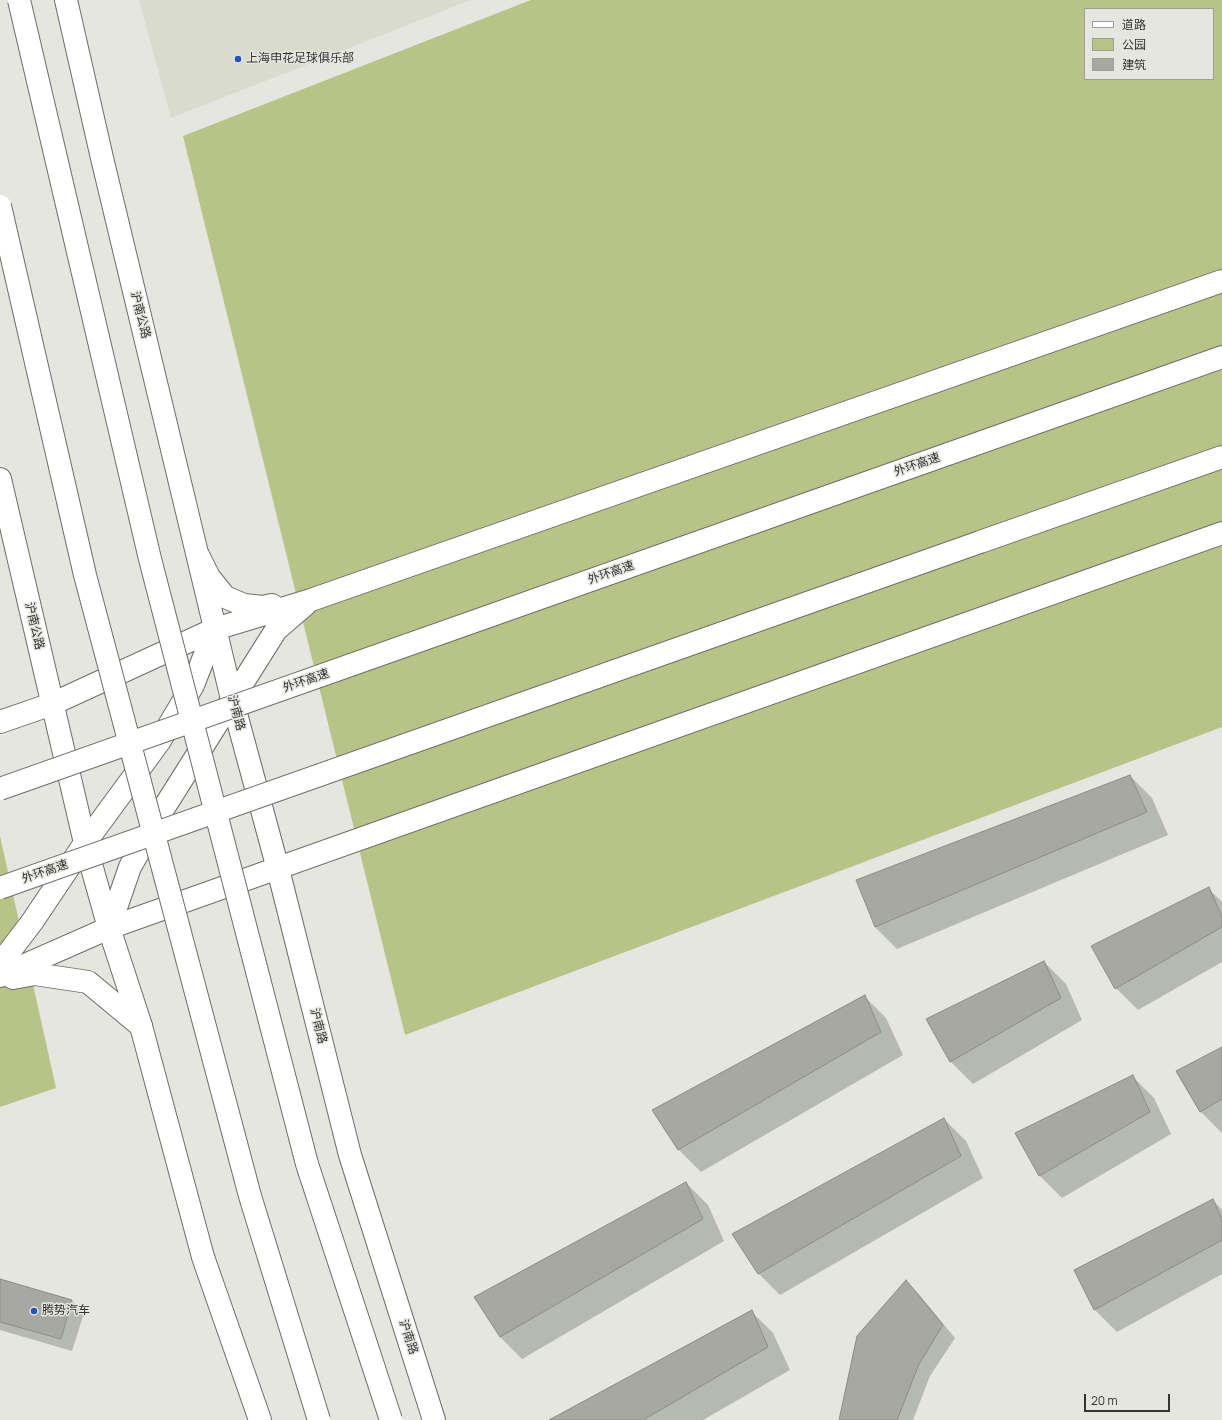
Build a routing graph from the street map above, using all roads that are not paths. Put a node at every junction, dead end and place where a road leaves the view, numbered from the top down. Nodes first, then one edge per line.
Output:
1 (19, 0) edge
2 (66, 0) edge
3 (0, 206) edge
4 (1222, 281) edge
5 (1222, 357) edge
6 (1222, 457) edge
7 (0, 479) edge
8 (1222, 533) edge
9 (198, 555) junction
10 (311, 600) junction
11 (214, 629) junction
12 (232, 699) junction
13 (52, 704) junction
14 (0, 722) edge
15 (0, 789) edge
16 (85, 843) junction
17 (278, 869) junction
18 (0, 888) edge
19 (110, 928) junction
20 (0, 964) edge
21 (0, 976) edge
22 (0, 980) edge
23 (140, 1026) junction
24 (260, 1420) edge
25 (319, 1420) edge
26 (391, 1420) edge
27 (434, 1420) edge

1 - 26 main road, bridge
2 - 9 main road, 沪南公路
3 - 25 main road, bridge
4 - 10 main road
5 - 15 main road, 外环高速, bridge
6 - 18 main road, 外环高速, bridge
7 - 13 main road, 沪南公路
8 - 17 main road
9 - 10 main road
9 - 11 main road, 沪南公路
10 - 11 main road
10 - 12 main road
11 - 12 main road, 沪南路
11 - 13 main road
11 - 16 main road
12 - 17 main road, 沪南路
12 - 19 main road
13 - 14 main road
13 - 16 main road
16 - 19 main road
16 - 20 main road
17 - 19 main road
17 - 27 main road, 沪南路
19 - 21 main road
19 - 23 main road
22 - 23 main road
23 - 24 main road

